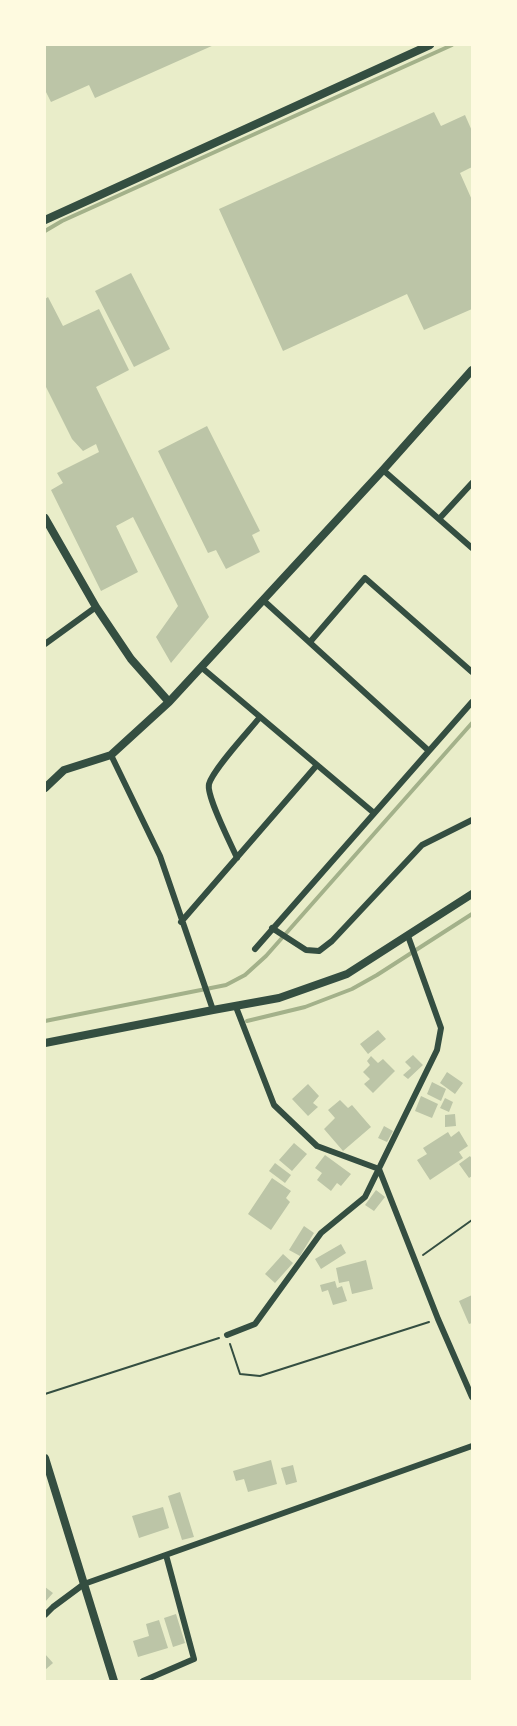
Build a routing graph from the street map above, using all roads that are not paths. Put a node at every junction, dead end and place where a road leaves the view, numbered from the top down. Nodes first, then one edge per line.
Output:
1 (430, 45) edge
2 (45, 220) edge
3 (472, 370) edge
4 (383, 470) junction
5 (472, 483) edge
6 (45, 518) edge
7 (439, 519) junction
8 (472, 548) edge
9 (263, 600) junction
10 (96, 607) junction
11 (310, 642) junction
12 (45, 644) edge
13 (201, 667) junction
14 (472, 672) edge
15 (169, 702) junction
16 (472, 702) edge
17 (260, 717) junction
18 (429, 751) junction
19 (111, 756) junction
20 (317, 765) junction
21 (45, 788) edge
22 (374, 813) junction
23 (472, 820) edge
24 (237, 858) junction
25 (472, 894) edge
26 (181, 922) junction
27 (272, 928) junction
28 (408, 936) junction
29 (255, 948) dead end
30 (236, 1007) junction
31 (213, 1010) junction
32 (45, 1043) edge
33 (380, 1169) junction
34 (227, 1335) road end
35 (472, 1397) edge
36 (472, 1446) edge
37 (45, 1458) edge
38 (166, 1555) junction
39 (84, 1584) junction
40 (45, 1615) edge
41 (114, 1681) edge
42 (143, 1681) edge

1 - 2 street
3 - 4 street
4 - 7 street
4 - 9 street
5 - 7 street
6 - 10 street
7 - 8 street
9 - 11 street
9 - 13 street
10 - 12 street
10 - 15 street
11 - 14 street
11 - 18 street
13 - 15 street
13 - 17 street
15 - 19 street
16 - 18 street
17 - 20 street
17 - 24 street
18 - 22 street
19 - 21 street
19 - 26 street
20 - 22 street
20 - 24 street
22 - 27 street
23 - 27 street
24 - 26 street
25 - 28 street
26 - 31 street
27 - 29 street
28 - 30 street
28 - 33 street
30 - 31 street
30 - 33 street
31 - 32 street
33 - 34 street
33 - 35 street
36 - 38 street
37 - 39 street
38 - 39 street
38 - 42 street
39 - 40 street
39 - 41 street

